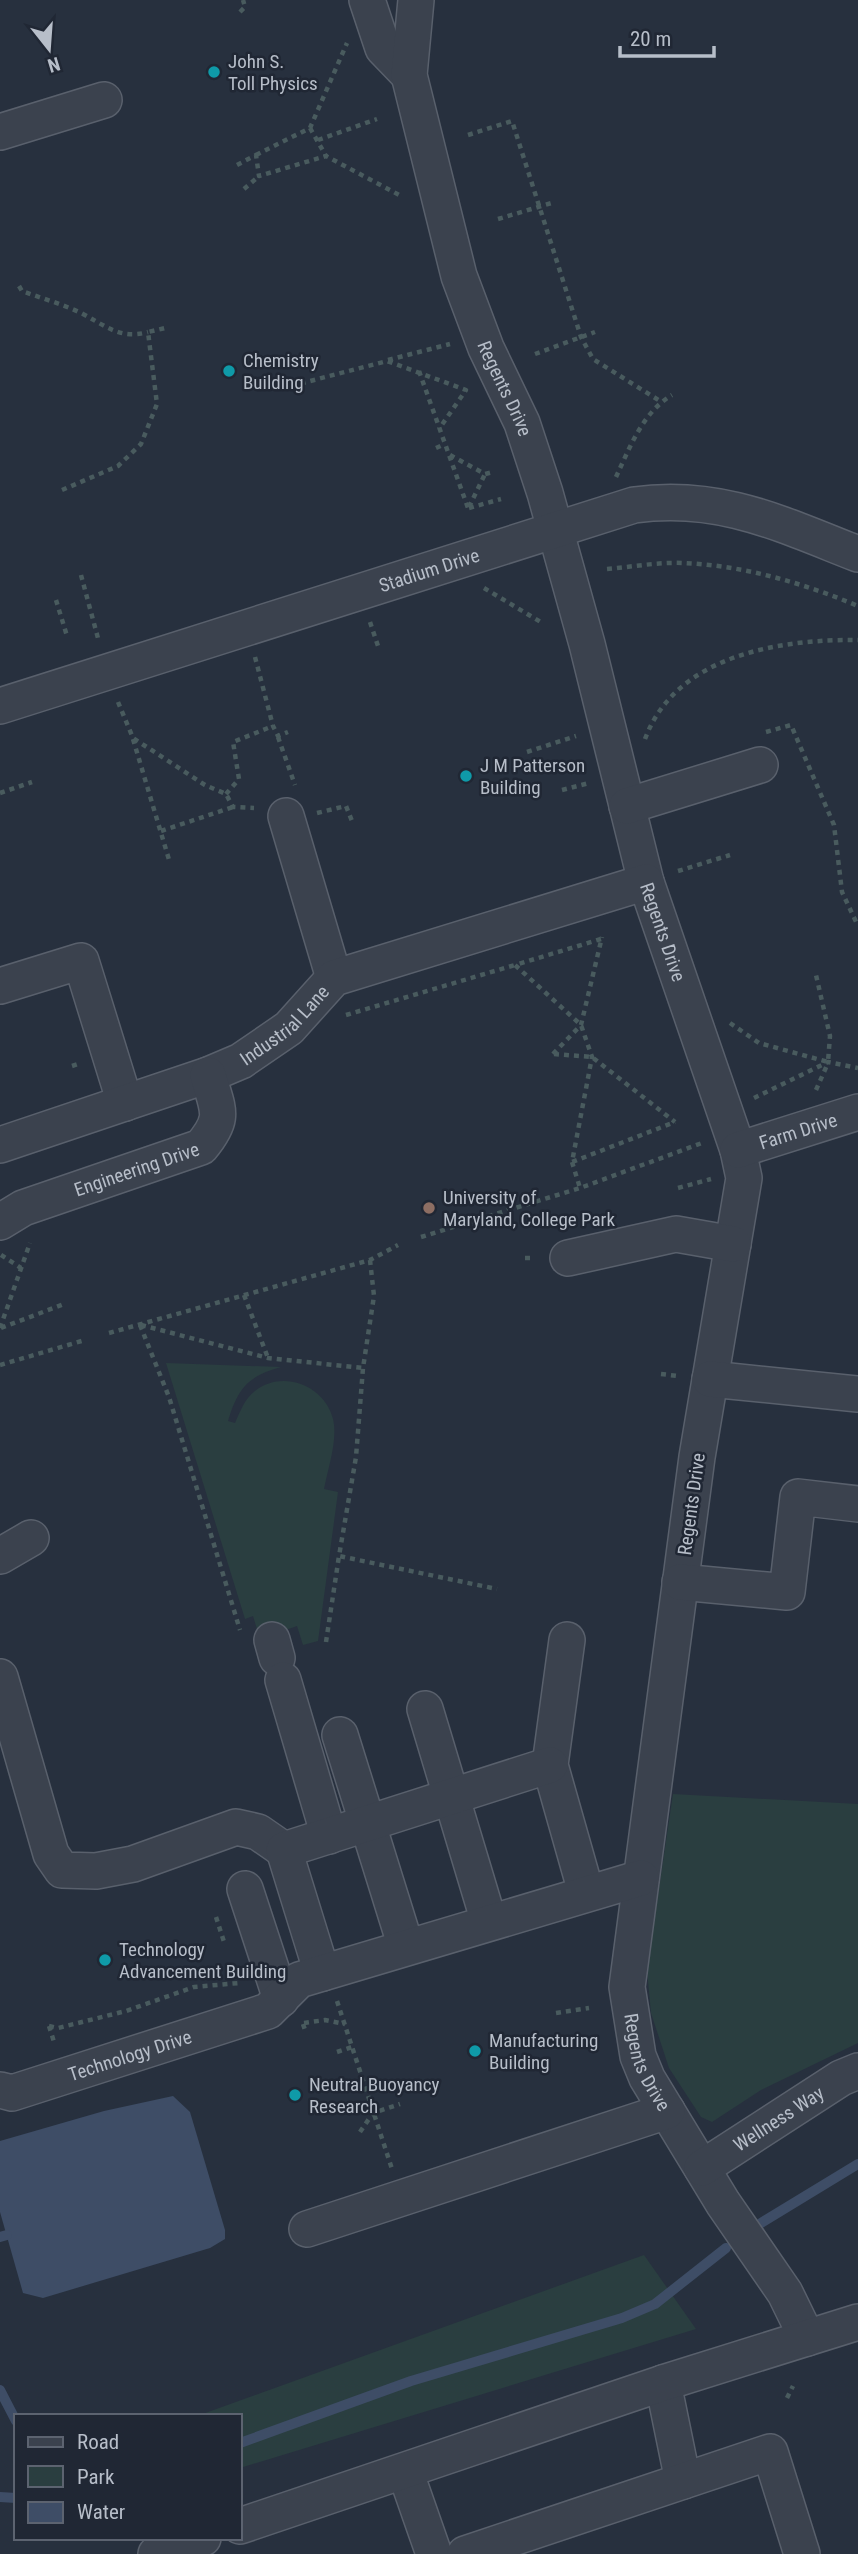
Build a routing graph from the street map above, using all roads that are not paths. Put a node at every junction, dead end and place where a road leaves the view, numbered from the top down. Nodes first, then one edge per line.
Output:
1 (367, 0) edge
2 (416, 0) edge
3 (409, 75) junction
4 (104, 100) dead end
5 (0, 132) edge
6 (557, 530) junction
7 (858, 554) edge
8 (0, 706) edge
9 (760, 765) dead end
10 (627, 806) junction
11 (296, 816) road end
12 (659, 878) junction
13 (334, 978) junction
14 (0, 986) edge
15 (208, 1075) junction
16 (125, 1103) junction
17 (858, 1112) edge
18 (0, 1146) edge
19 (723, 1155) junction
20 (0, 1222) edge
21 (733, 1244) junction
22 (568, 1258) dead end
23 (710, 1379) junction
24 (858, 1394) edge
25 (858, 1504) edge
26 (31, 1538) dead end
27 (0, 1556) edge
28 (680, 1581) junction
29 (567, 1640) dead end
30 (269, 1654) road end
31 (0, 1677) edge
32 (425, 1709) dead end
33 (340, 1735) dead end
34 (550, 1765) junction
35 (451, 1798) junction
36 (369, 1823) junction
37 (329, 1836) junction
38 (284, 1850) junction
39 (641, 1878) junction
40 (245, 1889) dead end
41 (586, 1892) junction
42 (489, 1922) junction
43 (406, 1947) junction
44 (322, 1973) junction
45 (281, 2012) junction
46 (858, 2071) edge
47 (0, 2090) edge
48 (667, 2111) junction
49 (702, 2168) junction
50 (307, 2229) dead end
51 (858, 2322) edge
52 (807, 2338) junction
53 (663, 2383) junction
54 (405, 2471) junction
55 (683, 2481) junction
56 (242, 2525) edge
57 (197, 2540) edge
58 (156, 2554) edge
59 (434, 2554) edge
60 (465, 2554) edge
61 (802, 2554) edge

1 - 3 street, Regents Drive
2 - 3 street, Regents Drive
3 - 6 street, Regents Drive
4 - 5 street
6 - 7 street, Stadium Drive
6 - 8 street, Stadium Drive
6 - 10 street, Regents Drive
9 - 10 street
10 - 12 street, Regents Drive
11 - 13 street
12 - 13 street, Industrial Lane
12 - 19 street, Regents Drive
13 - 15 street, Industrial Lane
14 - 16 street
15 - 16 street, Industrial Lane
15 - 20 street, Engineering Drive
16 - 18 street, Industrial Lane
17 - 19 street, Farm Drive
19 - 21 street, Regents Drive
21 - 22 street
21 - 23 street, Regents Drive
23 - 24 street
23 - 28 street, Regents Drive
25 - 28 street
26 - 27 street
28 - 39 street, Regents Drive
29 - 34 street
30 - 37 street
31 - 38 street
32 - 35 street
33 - 36 street
34 - 35 street
34 - 41 street
35 - 36 street
35 - 42 street
36 - 37 street
36 - 43 street
37 - 38 street
38 - 44 street
39 - 41 street
39 - 48 street, Regents Drive
40 - 45 street
41 - 42 street
42 - 43 street
43 - 44 street
44 - 45 street
45 - 47 street, Technology Drive
46 - 49 street, Wellness Way
48 - 49 street, Regents Drive
48 - 50 street
49 - 52 street, Regents Drive
51 - 52 street
52 - 53 street
53 - 54 street
53 - 55 street
54 - 56 street
54 - 59 street
55 - 60 street
55 - 61 street
57 - 58 street

